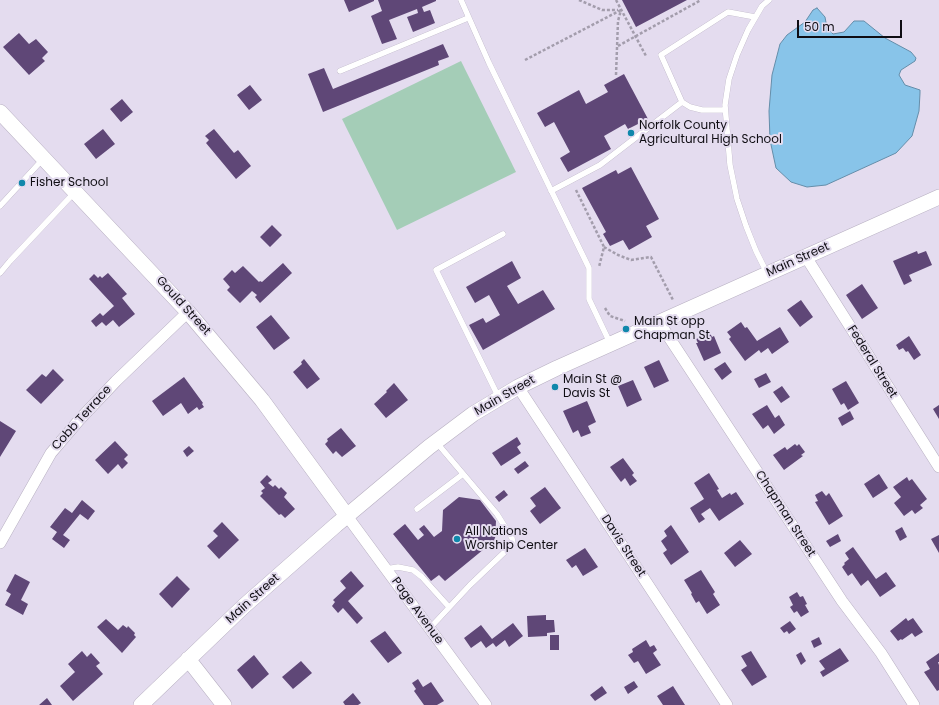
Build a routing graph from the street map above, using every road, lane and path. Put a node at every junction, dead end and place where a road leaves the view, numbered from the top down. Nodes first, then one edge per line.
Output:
1 (461, 0) edge
2 (579, 0) edge
3 (616, 0) edge
4 (701, 0) edge
5 (769, 0) edge
6 (621, 10) junction
7 (755, 17) junction
8 (468, 18) junction
9 (636, 36) junction
10 (618, 46) junction
11 (646, 56) dead end
12 (525, 60) dead end
13 (340, 71) dead end
14 (616, 75) dead end
15 (682, 102) junction
16 (725, 110) junction
17 (0, 112) edge
18 (44, 158) junction
19 (576, 190) dead end
20 (76, 191) junction
21 (551, 191) junction
22 (939, 197) edge
23 (0, 206) edge
24 (503, 234) dead end
25 (604, 247) junction
26 (806, 257) junction
27 (599, 268) dead end
28 (0, 273) edge
29 (767, 274) junction
30 (673, 300) dead end
31 (604, 304) dead end
32 (188, 312) junction
33 (625, 321) dead end
34 (659, 322) junction
35 (611, 343) junction
36 (518, 387) junction
37 (499, 398) junction
38 (436, 441) junction
39 (939, 467) edge
40 (463, 474) junction
41 (417, 509) dead end
42 (347, 516) junction
43 (0, 543) edge
44 (386, 569) junction
45 (449, 607) junction
46 (430, 628) junction
47 (188, 659) junction
48 (141, 705) edge
49 (224, 705) edge
50 (486, 705) edge
51 (727, 705) edge
52 (914, 705) edge

1 - 8 lane
2 - 6 path
3 - 6 path
4 - 9 path
5 - 7 lane
6 - 9 path
6 - 10 path
6 - 12 path
7 - 15 lane
7 - 16 lane
8 - 13 lane
8 - 21 lane
9 - 10 path
9 - 11 path
10 - 14 path
15 - 16 lane
15 - 21 lane
16 - 29 lane
17 - 18 main road, Gould Street
18 - 20 main road, Gould Street
18 - 23 lane
19 - 25 path
20 - 28 lane
20 - 32 main road, Gould Street
21 - 35 lane
22 - 26 main road, Main Street
24 - 37 lane
25 - 27 path
25 - 30 path
26 - 29 main road, Main Street
26 - 39 street, Federal Street
29 - 34 main road, Main Street
31 - 33 path
32 - 42 main road, Gould Street
32 - 43 street, Cobb Terrace
34 - 35 main road, Main Street
34 - 52 street, Chapman Street
35 - 36 main road, Main Street
36 - 37 main road, Main Street
36 - 51 street, Davis Street
37 - 38 main road, Main Street
38 - 40 lane
38 - 42 main road, Main Street
40 - 41 lane
40 - 45 lane
42 - 44 street, Page Avenue
42 - 47 main road, Main Street
44 - 45 lane
44 - 46 street, Page Avenue
45 - 46 lane
46 - 50 street, Page Avenue
47 - 48 main road, Main Street
47 - 49 main road

